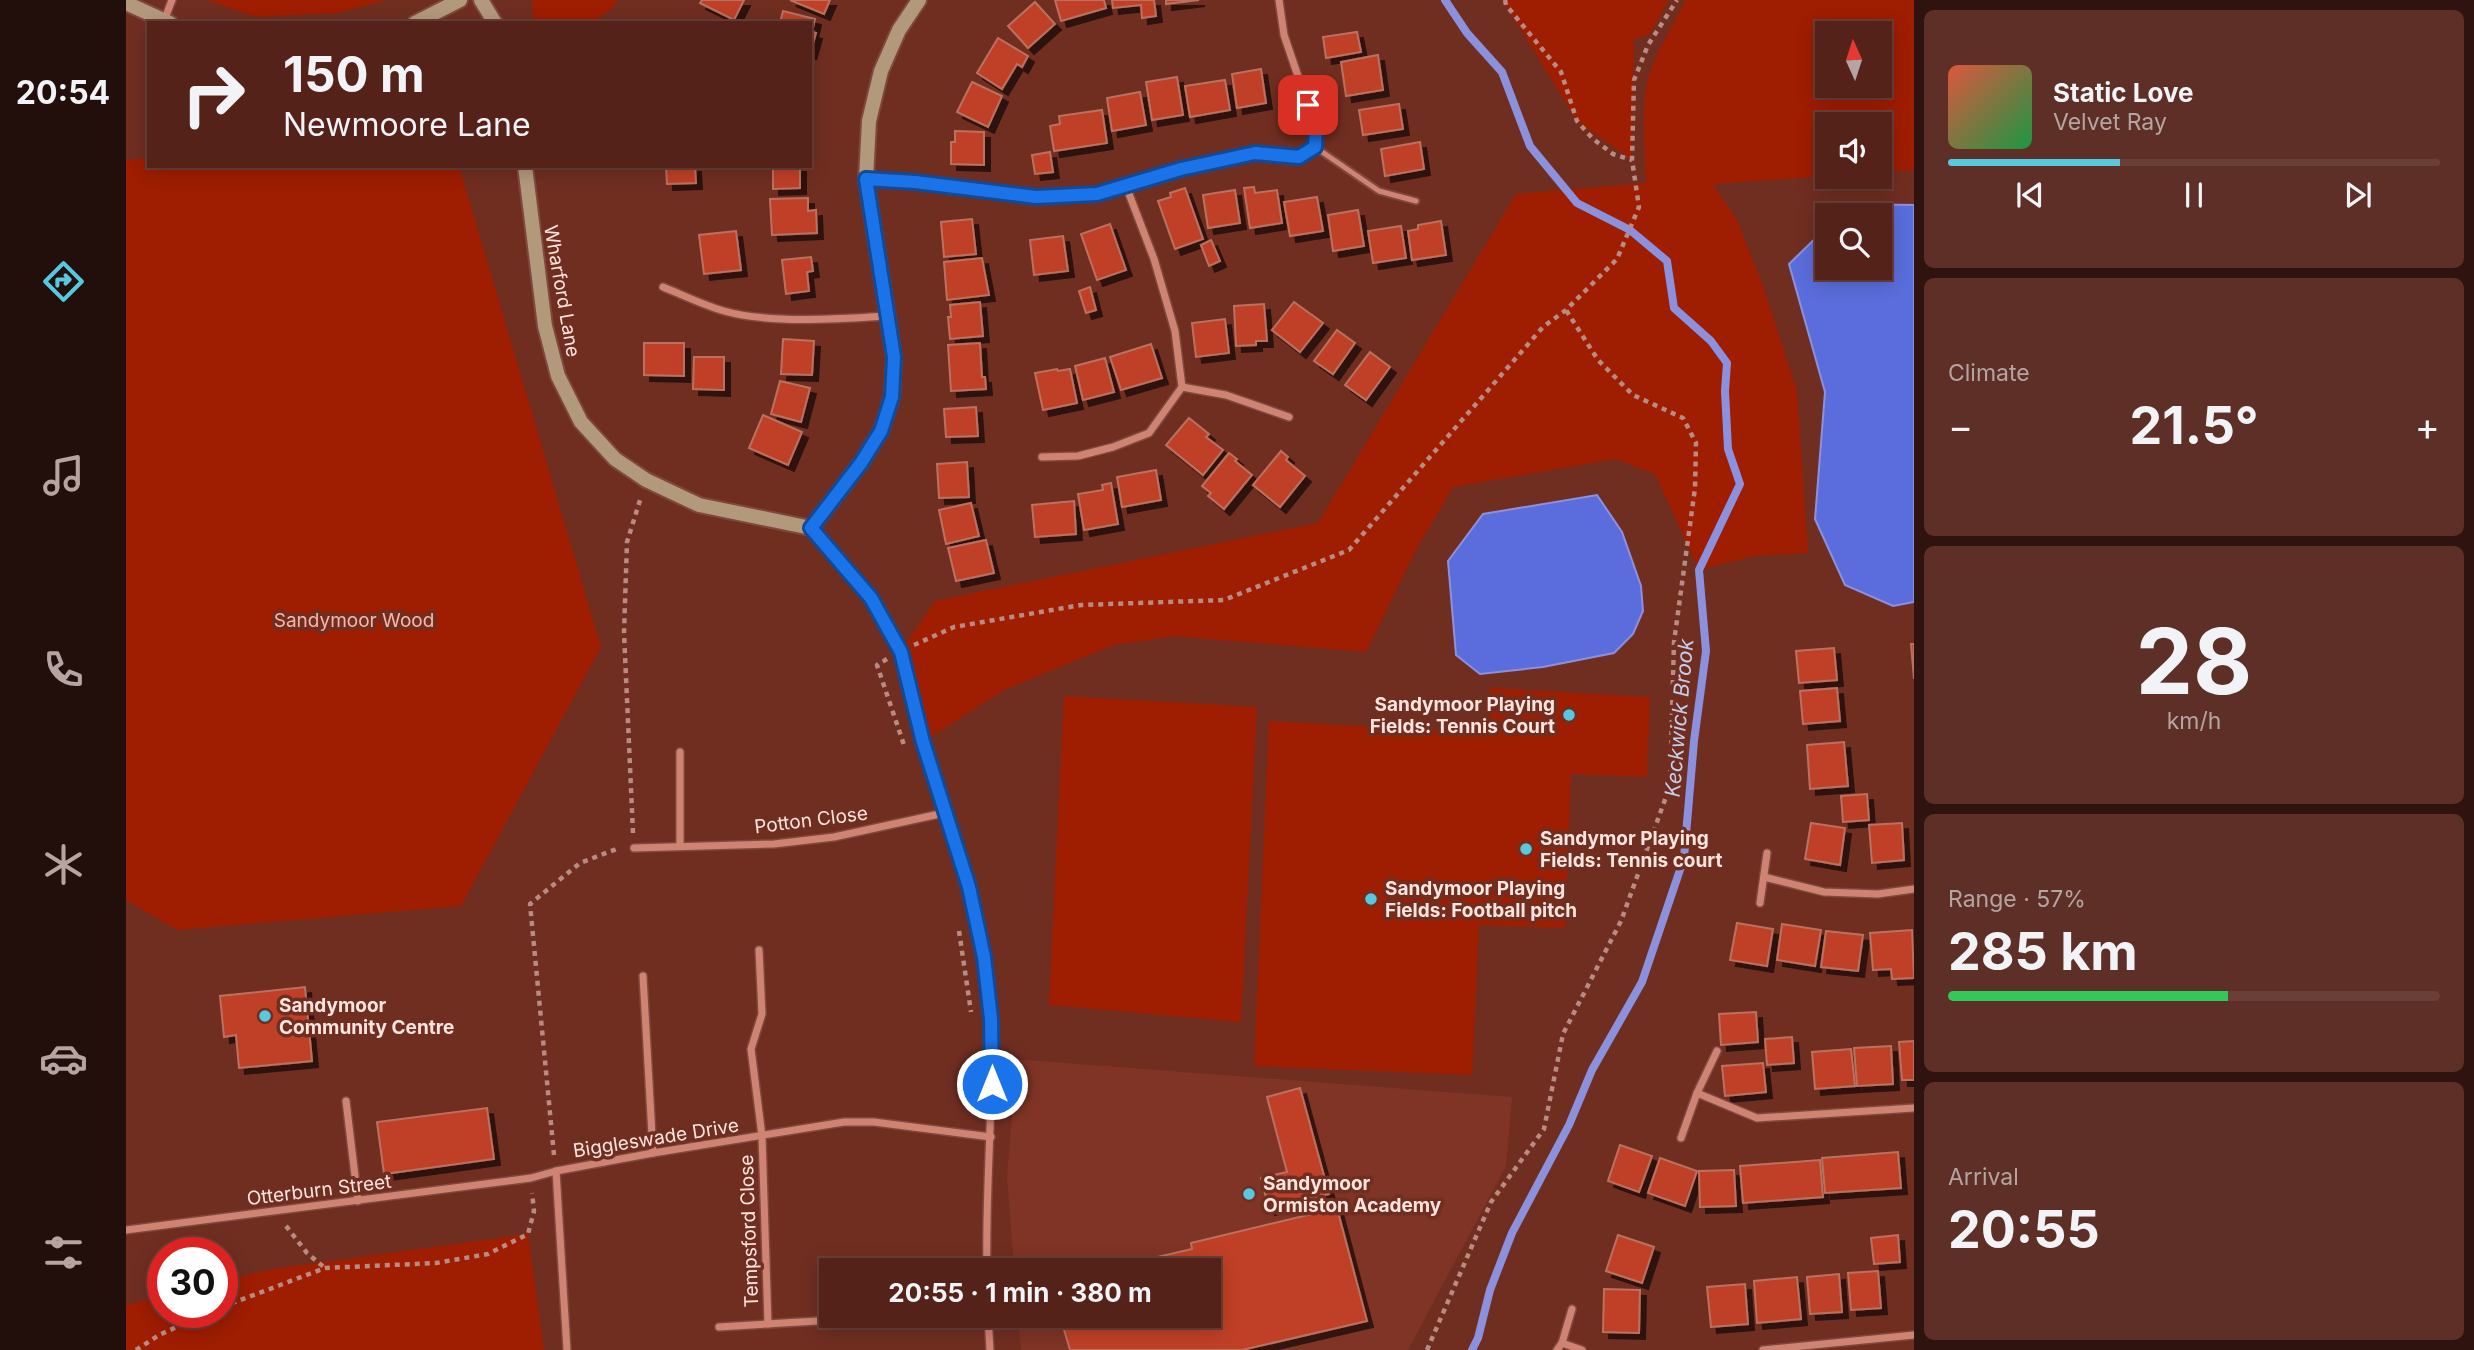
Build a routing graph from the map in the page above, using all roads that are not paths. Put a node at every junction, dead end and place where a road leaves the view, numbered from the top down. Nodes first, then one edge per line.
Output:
1 (172, 0) edge
2 (460, 0) edge
3 (481, 0) edge
4 (919, 0) edge
5 (1279, 0) edge
6 (126, 3) edge
7 (165, 21) edge
8 (167, 21) edge
9 (419, 21) edge
10 (494, 21) edge
11 (1315, 147) junction
12 (525, 168) edge
13 (866, 179) junction
14 (1126, 186) junction
15 (1416, 201) dead end
16 (663, 287) dead end
17 (888, 316) junction
18 (1182, 387) junction
19 (1289, 417) dead end
20 (1042, 457) dead end
21 (811, 528) junction
22 (680, 752) dead end
23 (944, 813) junction
24 (680, 845) junction
25 (634, 848) road end
26 (1767, 853) dead end
27 (1764, 877) junction
28 (1914, 889) edge
29 (1760, 903) dead end
30 (759, 950) dead end
31 (643, 976) dead end
32 (1717, 1051) dead end
33 (1697, 1093) junction
34 (346, 1101) dead end
35 (1914, 1108) edge
36 (762, 1136) junction
37 (991, 1137) junction
38 (1681, 1138) dead end
39 (653, 1153) junction
40 (556, 1171) junction
41 (515, 1180) joint
42 (358, 1201) junction
43 (126, 1230) edge
44 (987, 1258) edge
45 (1572, 1309) dead end
46 (817, 1321) dead end
47 (768, 1324) junction
48 (719, 1327) dead end
49 (989, 1328) edge
50 (1914, 1335) edge
51 (1559, 1347) edge
52 (1780, 1349) edge
53 (567, 1350) edge
54 (990, 1350) edge
55 (1582, 1350) edge
56 (1763, 1350) edge

1 - 8 street
2 - 9 street
3 - 10 street
4 - 13 street
5 - 11 street
6 - 7 street
11 - 14 street
11 - 15 lane
12 - 21 street, Wharford Lane
13 - 14 street
13 - 17 street
14 - 18 street
16 - 17 street
17 - 21 street
18 - 19 street
18 - 20 street
21 - 23 street
22 - 24 street
23 - 24 street, Potton Close
23 - 37 street
24 - 25 street, Potton Close
26 - 27 street
27 - 28 street
27 - 29 street
30 - 36 street, Biggleswade Drive
31 - 39 street
32 - 33 street
33 - 35 street
33 - 38 street
34 - 42 street
36 - 37 street, Biggleswade Drive
36 - 39 street, Biggleswade Drive
36 - 47 street, Tempsford Close
37 - 44 street
39 - 40 street, Biggleswade Drive
40 - 41 street, Biggleswade Drive
40 - 53 street, Biggleswade Drive
41 - 42 street, Otterburn Street
42 - 43 street, Otterburn Street
45 - 51 street
46 - 47 street, Tempsford Close
47 - 48 street, Tempsford Close
49 - 54 street
50 - 52 street
51 - 55 street
52 - 56 street

